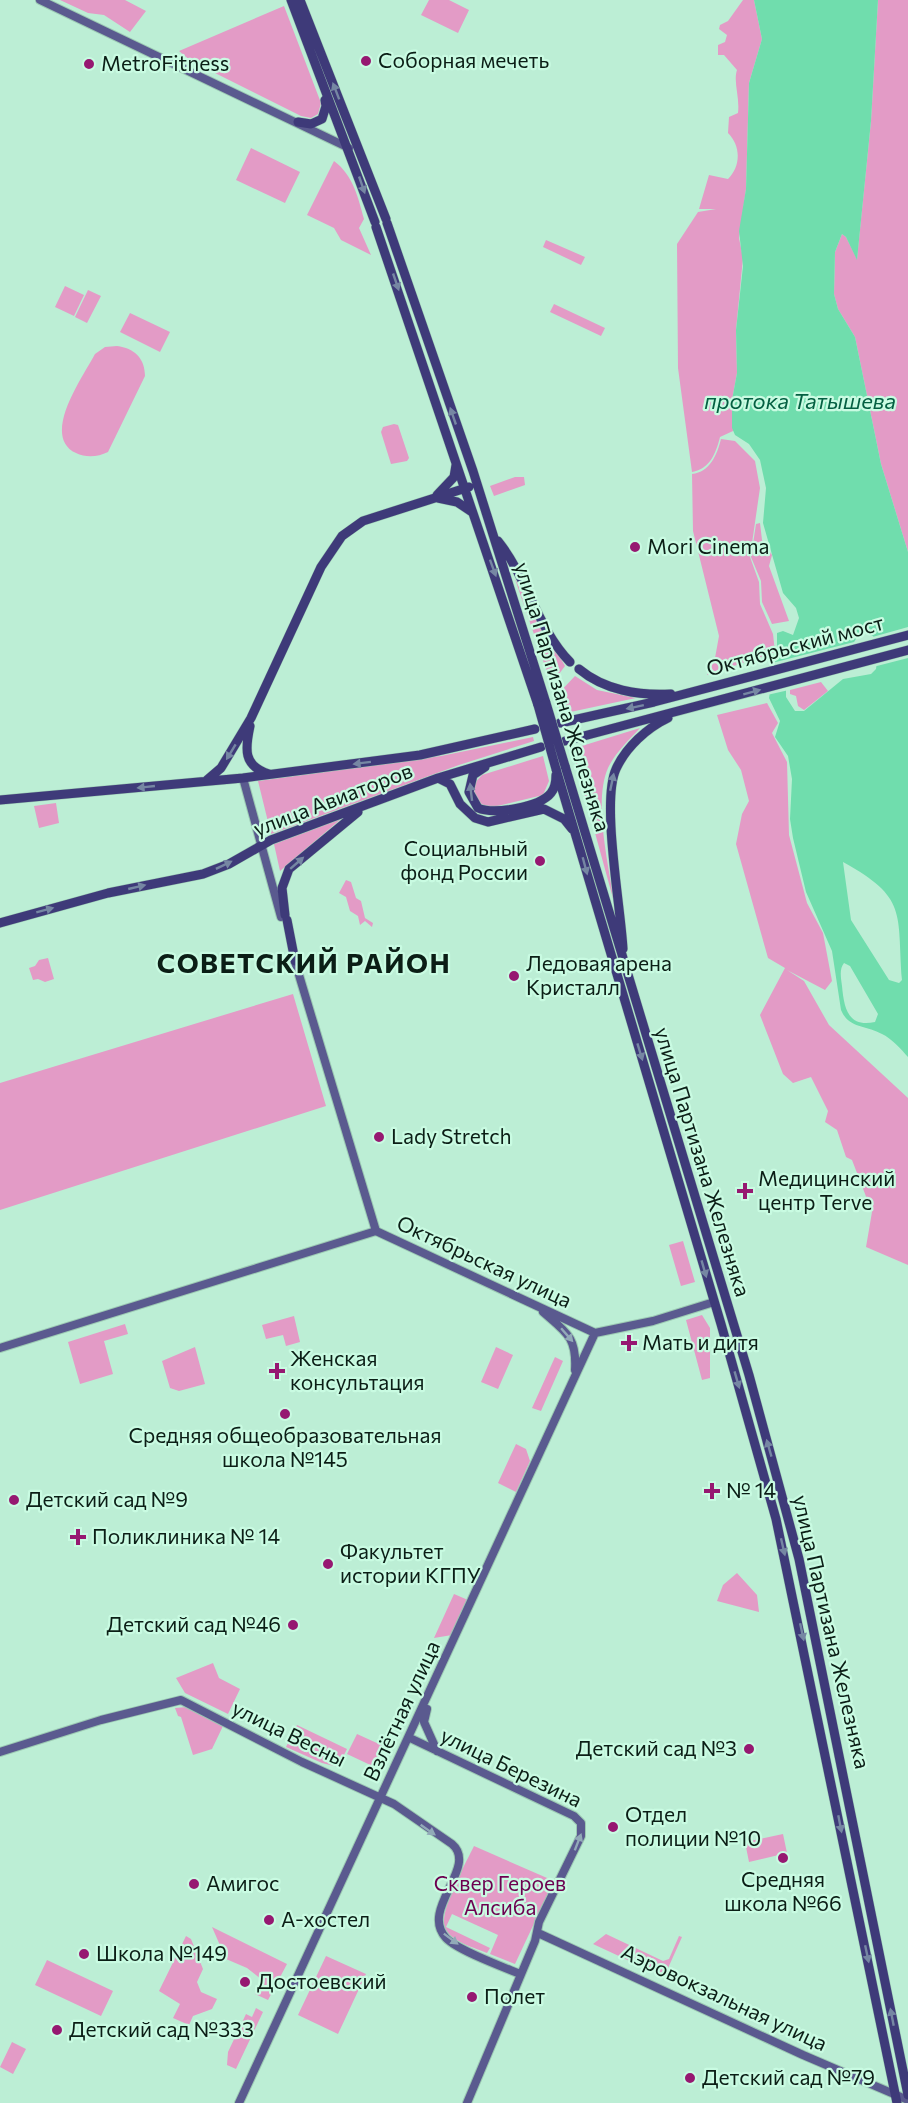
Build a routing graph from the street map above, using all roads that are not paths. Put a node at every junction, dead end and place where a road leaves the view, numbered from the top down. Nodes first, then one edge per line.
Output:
1 (40, 0) edge
2 (291, 0) edge
3 (300, 0) edge
4 (318, 74) junction
5 (298, 122) junction
6 (354, 147) junction
7 (455, 457) junction
8 (477, 484) junction
9 (465, 488) junction
10 (433, 498) junction
11 (473, 513) junction
12 (494, 536) junction
13 (908, 635) edge
14 (908, 650) edge
15 (570, 662) dead end
16 (579, 669) dead end
17 (692, 693) junction
18 (542, 704) junction
19 (695, 707) junction
20 (251, 718) junction
21 (560, 723) dead end
22 (535, 729) dead end
23 (565, 741) dead end
24 (541, 747) dead end
25 (497, 760) junction
26 (561, 768) junction
27 (270, 775) junction
28 (243, 778) junction
29 (438, 778) junction
30 (205, 781) junction
31 (0, 800) edge
32 (370, 804) junction
33 (577, 838) junction
34 (260, 846) junction
35 (284, 918) junction
36 (0, 923) edge
37 (295, 961) joint
38 (624, 965) junction
39 (376, 1231) junction
40 (724, 1296) junction
41 (714, 1302) junction
42 (537, 1306) junction
43 (596, 1333) junction
44 (0, 1348) edge
45 (575, 1373) junction
46 (802, 1571) junction
47 (790, 1575) junction
48 (809, 1604) junction
49 (796, 1608) junction
50 (431, 1691) junction
51 (410, 1738) junction
52 (437, 1751) junction
53 (0, 1752) edge
54 (382, 1799) junction
55 (871, 1913) junction
56 (858, 1916) junction
57 (538, 1933) junction
58 (520, 1974) junction
59 (908, 2095) edge
60 (896, 2099) edge
61 (908, 2100) edge
62 (239, 2103) edge
63 (467, 2103) edge

1 - 5 street
2 - 4 main road
6 -> 3 main road
4 - 5 main road
4 - 6 main road
5 - 6 street
6 -> 7 main road, улица Партизана Железняка
8 -> 6 main road, улица Партизана Железняка
7 - 9 main road, улица Партизана Железняка
7 - 10 main road
8 - 9 main road
8 - 12 main road, улица Партизана Железняка
9 - 10 main road
9 - 11 main road, улица Партизана Железняка
10 - 11 main road
10 - 20 main road
11 -> 18 main road, улица Партизана Железняка
12 - 15 main road
12 - 18 main road, улица Партизана Железняка
13 - 17 main road, Октябрьский мост
19 -> 14 main road, Октябрьский мост
16 - 17 main road
17 -> 21 main road
18 - 26 main road, улица Партизана Железняка, bridge
19 - 23 main road
38 -> 19 main road
20 - 27 main road
20 -> 30 main road
22 -> 27 main road, улица Авиаторов
24 - 25 main road, улица Авиаторов
26 -> 25 main road
25 - 29 main road, улица Авиаторов
26 - 33 main road, улица Партизана Железняка
26 - 38 main road, улица Партизана Железняка
27 - 28 main road, улица Авиаторов
28 - 30 main road, улица Авиаторов
28 - 34 street
29 - 32 main road, улица Авиаторов
29 - 33 main road
30 -> 31 main road, улица Авиаторов
32 - 34 main road, улица Авиаторов
35 -> 32 main road
33 -> 41 main road, улица Партизана Железняка
34 - 35 street
36 -> 34 main road, улица Авиаторов
35 - 37 main road
37 - 39 street, Октябрьская улица
38 - 40 main road, улица Партизана Железняка
39 - 42 street, Октябрьская улица
39 - 44 street
40 - 41 main road
46 -> 40 main road, улица Партизана Железняка
41 - 43 street
41 -> 47 main road, улица Партизана Железняка
42 - 43 street, Октябрьская улица
42 -> 45 street
43 - 45 street, Взлётная улица
45 - 50 street, Взлётная улица
46 - 47 main road
46 - 48 main road, улица Партизана Железняка
47 - 49 main road, улица Партизана Железняка
48 - 49 main road
48 - 55 main road, улица Партизана Железняка
49 -> 56 main road, улица Партизана Железняка
50 - 51 street, Взлётная улица
50 - 52 street
51 - 52 street, улица Березина
51 - 54 street, Взлётная улица
57 -> 52 street, улица Березина
53 - 54 street, улица Весны
54 -> 58 street
54 - 62 street, Взлётная улица
55 - 56 main road
59 -> 55 main road, улица Партизана Железняка
56 -> 60 main road, улица Партизана Железняка
57 - 58 street, улица Березина
57 - 60 street, Аэровокзальная улица
58 - 63 street, улица Березина
60 - 61 street

